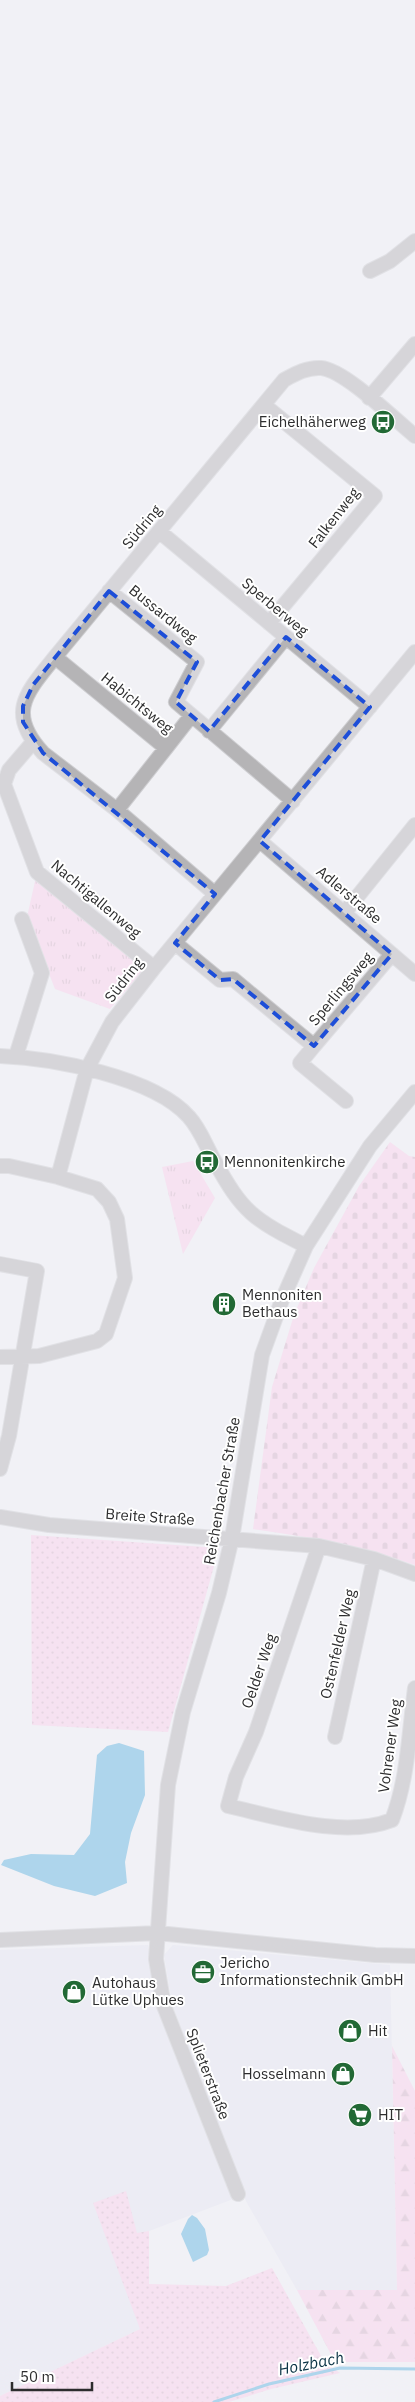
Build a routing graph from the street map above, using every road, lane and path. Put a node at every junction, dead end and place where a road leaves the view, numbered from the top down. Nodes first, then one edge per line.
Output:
1 (415, 241) edge
2 (370, 271) dead end
3 (415, 344) edge
4 (369, 398) junction
5 (264, 405) junction
6 (415, 436) edge
7 (160, 532) junction
8 (109, 591) junction
9 (269, 623) junction
10 (286, 637) junction
11 (415, 652) edge
12 (55, 657) junction
13 (370, 707) junction
14 (191, 716) junction
15 (209, 731) junction
16 (33, 742) junction
17 (166, 748) junction
18 (293, 801) junction
19 (117, 810) junction
20 (415, 825) edge
21 (260, 841) junction
22 (215, 894) junction
23 (345, 912) junction
24 (22, 919) dead end
25 (174, 943) junction
26 (392, 954) junction
27 (154, 968) junction
28 (415, 974) edge
29 (314, 1046) junction
30 (0, 1056) edge
31 (16, 1056) junction
32 (87, 1069) junction
33 (415, 1092) edge
34 (346, 1101) dead end
35 (0, 1166) edge
36 (58, 1176) junction
37 (306, 1246) junction
38 (0, 1264) edge
39 (0, 1356) edge
40 (23, 1358) junction
41 (0, 1469) edge
42 (0, 1517) edge
43 (232, 1538) junction
44 (319, 1546) junction
45 (374, 1559) junction
46 (415, 1574) edge
47 (415, 1688) edge
48 (335, 1737) dead end
49 (228, 1806) joint
50 (158, 1933) junction
51 (0, 1940) edge
52 (415, 1956) edge
53 (238, 2194) dead end

1 - 2 street
3 - 4 street
4 - 5 street, Südring
4 - 6 street, Südring
5 - 7 street, Südring
5 - 9 street, Falkenweg
7 - 8 street, Südring
7 - 9 street, Sperberweg
8 - 12 street, Südring
8 - 14 street, Bussardweg
9 - 10 street, Sperberweg
10 - 13 street, Sperberweg
10 - 15 street
11 - 13 street, Südring
12 - 16 street, Südring
12 - 17 street, Habichtsweg
13 - 18 street, Südring
14 - 15 street, Bussardweg
14 - 17 street, Habichtsweg
15 - 18 street, Bussardweg
16 - 19 street, Südring
16 - 27 street, Nachtigallenweg
17 - 19 street
18 - 21 street, Südring
19 - 22 street, Südring
20 - 23 street
21 - 22 street, Südring
21 - 23 street, Adlerstraße
22 - 25 street, Südring
23 - 26 street, Adlerstraße
24 - 31 street
25 - 27 street, Südring
25 - 29 street, Sperlingsweg
26 - 28 street, Adlerstraße
26 - 29 street, Sperlingsweg
27 - 32 street, Südring
29 - 34 street, Sperlingsweg
30 - 31 street
31 - 32 street
32 - 36 street, Südring
32 - 37 street
33 - 37 street, Reichenbacher Straße
35 - 36 street
36 - 40 street
37 - 43 street, Reichenbacher Straße
38 - 40 street
39 - 40 street
40 - 41 street
42 - 43 street, Breite Straße
43 - 44 street, Breite Straße
43 - 50 street, Reichenbacher Straße
44 - 45 street, Breite Straße
44 - 49 street, Oelder Weg
45 - 46 street, Breite Straße
45 - 48 street, Ostenfelder Weg
47 - 49 street, Vohrener Weg
50 - 51 street
50 - 52 street
50 - 53 street, Splieterstraße

